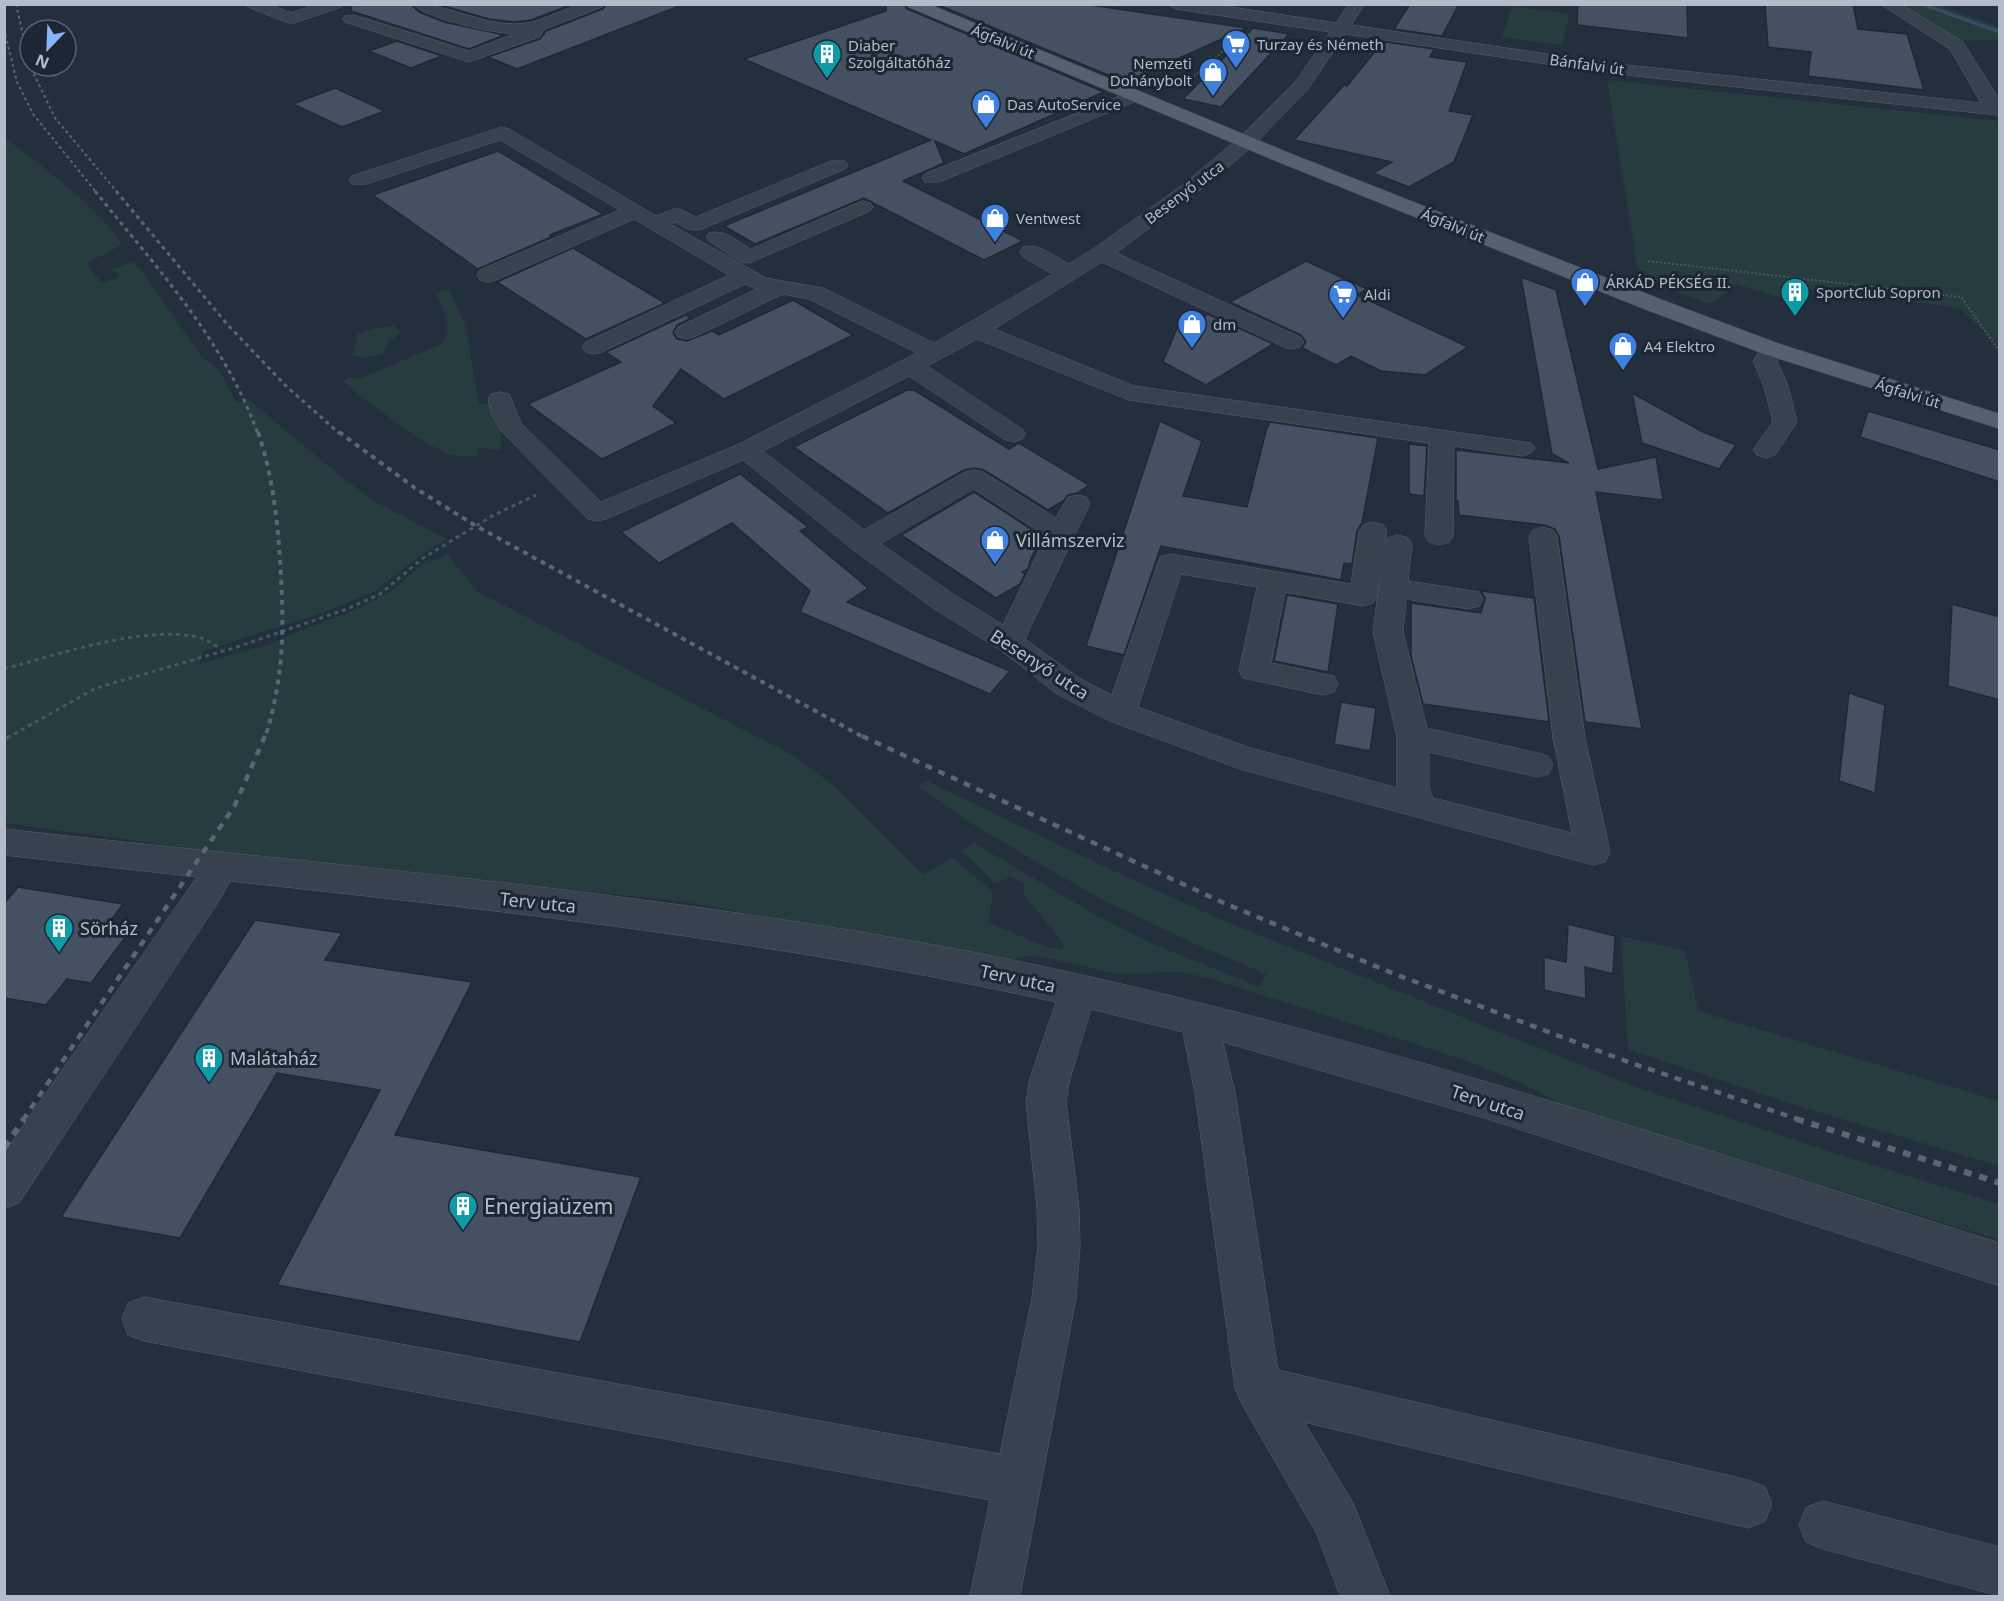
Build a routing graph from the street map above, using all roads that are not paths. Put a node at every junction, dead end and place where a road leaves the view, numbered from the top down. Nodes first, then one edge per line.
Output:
1 (254, 4) edge
2 (335, 4) edge
3 (421, 4) edge
4 (569, 4) edge
5 (596, 4) edge
6 (914, 4) edge
7 (1176, 4) edge
8 (1357, 4) edge
9 (1888, 4) edge
10 (535, 10) dead end
11 (351, 19) dead end
12 (538, 28) junction
13 (1341, 29) junction
14 (1133, 96) junction
15 (1998, 110) edge
16 (1246, 142) junction
17 (838, 165) dead end
18 (932, 178) dead end
19 (359, 180) dead end
20 (863, 207) dead end
21 (647, 219) junction
22 (695, 225) junction
23 (1031, 252) dead end
24 (1101, 254) junction
25 (1070, 274) junction
26 (746, 275) junction
27 (488, 276) dead end
28 (779, 286) junction
29 (976, 330) junction
30 (686, 333) dead end
31 (1292, 342) dead end
32 (594, 347) dead end
33 (1772, 349) junction
34 (934, 352) junction
35 (910, 366) junction
36 (500, 399) dead end
37 (2000, 422) edge
38 (1013, 434) dead end
39 (1442, 437) junction
40 (1522, 448) dead end
41 (746, 450) junction
42 (1766, 450) dead end
43 (1077, 503) dead end
44 (1062, 533) junction
45 (1439, 536) dead end
46 (1543, 536) dead end
47 (862, 543) junction
48 (1273, 580) junction
49 (1394, 588) junction
50 (1469, 599) dead end
51 (1009, 642) junction
52 (1323, 684) dead end
53 (1121, 712) junction
54 (1413, 737) junction
55 (1537, 765) dead end
56 (1433, 810) junction
57 (4, 842) edge
58 (220, 867) junction
59 (1078, 991) junction
60 (1199, 1020) junction
61 (4, 1189) edge
62 (2000, 1265) edge
63 (144, 1318) dead end
64 (1258, 1388) junction
65 (1017, 1480) junction
66 (1748, 1504) dead end
67 (1823, 1525) dead end
68 (2000, 1572) edge
69 (994, 1596) edge
70 (1365, 1596) edge

1 - 2 street
3 - 12 street
4 - 10 street
5 - 12 street
6 - 14 main road, Ágfalvi út
7 - 13 street, Bánfalvi út
8 - 13 street, Besenyő utca
9 - 15 street
11 - 12 street
13 - 15 street, Bánfalvi út
13 - 16 street, Besenyő utca
14 - 16 main road, Ágfalvi út
14 - 18 street
16 - 24 street, Besenyő utca
16 - 33 main road, Ágfalvi út
17 - 22 street
19 - 21 street
20 - 22 street
21 - 22 street
21 - 26 street
21 - 27 street
23 - 25 street
24 - 25 street, Besenyő utca
24 - 31 street
25 - 29 street, Besenyő utca
26 - 28 street
26 - 32 street
28 - 30 street
28 - 34 street
29 - 34 street, Besenyő utca
29 - 39 street
33 - 37 main road, Ágfalvi út
33 - 42 street
34 - 35 street, Besenyő utca
35 - 38 street
35 - 41 street, Besenyő utca
36 - 41 street, Besenyő utca
39 - 40 street
39 - 45 street
41 - 47 street, Besenyő utca
43 - 44 street
44 - 47 street
44 - 51 street
46 - 56 street, Besenyő utca
47 - 51 street, Besenyő utca
48 - 49 street
48 - 52 street
48 - 53 street
49 - 50 street
49 - 54 street
51 - 53 street, Besenyő utca
53 - 56 street, Besenyő utca
54 - 55 street
54 - 56 street
57 - 58 street, Terv utca
58 - 59 street, Terv utca
58 - 61 street
59 - 60 street, Terv utca
59 - 65 street
60 - 62 street, Terv utca
60 - 64 street
63 - 65 street
64 - 66 street
64 - 70 street
65 - 69 street
67 - 68 street

